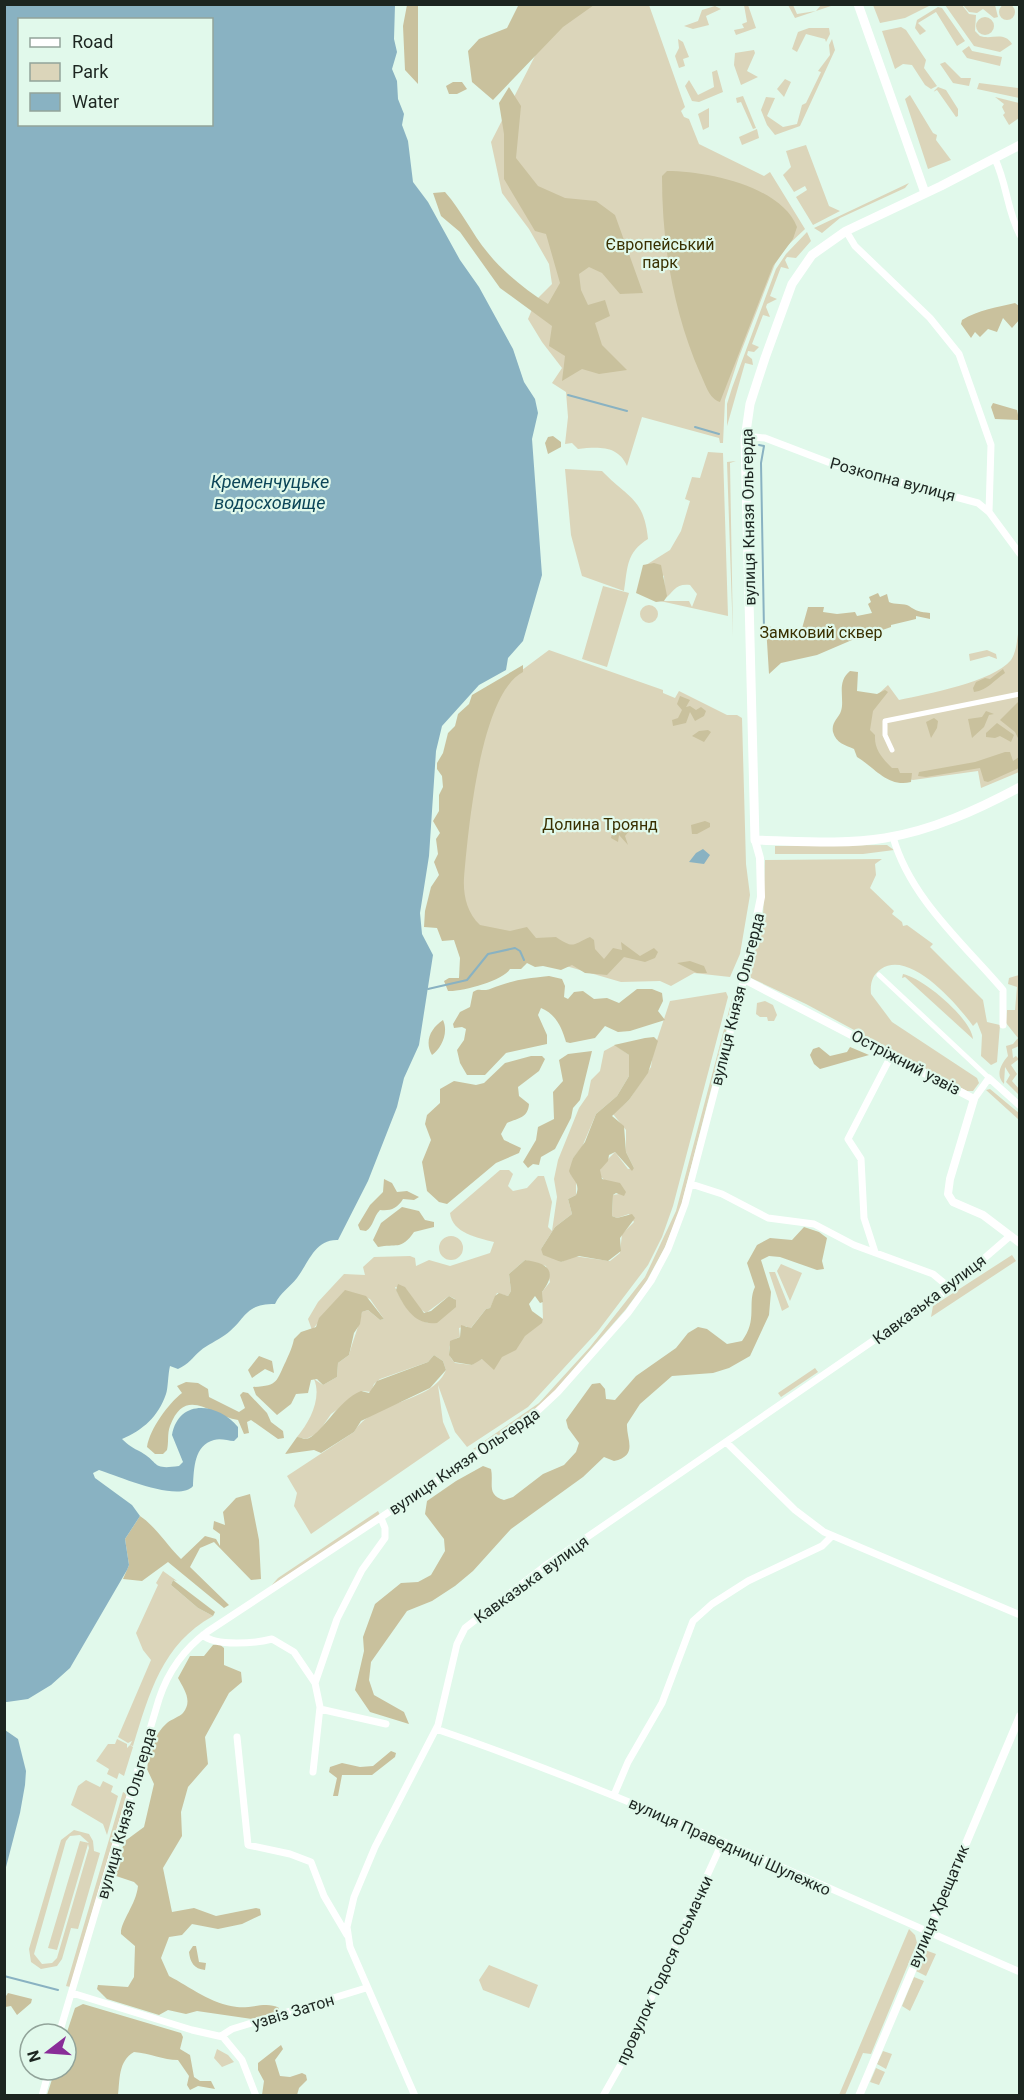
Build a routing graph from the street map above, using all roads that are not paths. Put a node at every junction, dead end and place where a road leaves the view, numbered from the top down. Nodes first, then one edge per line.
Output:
1 (858, 4) edge
2 (1020, 145) edge
3 (995, 159) junction
4 (925, 194) junction
5 (846, 231) junction
6 (1020, 235) edge
7 (745, 436) junction
8 (989, 512) junction
9 (1020, 554) edge
10 (1020, 694) edge
11 (892, 750) dead end
12 (1020, 787) edge
13 (893, 837) junction
14 (755, 840) junction
15 (879, 975) dead end
16 (744, 979) junction
17 (1003, 1025) dead end
18 (892, 1054) junction
19 (989, 1078) junction
20 (975, 1099) junction
21 (1020, 1106) edge
22 (691, 1184) junction
23 (1010, 1236) junction
24 (1020, 1243) edge
25 (875, 1252) junction
26 (950, 1288) junction
27 (726, 1442) junction
28 (381, 1518) junction
29 (832, 1536) junction
30 (1020, 1615) edge
31 (202, 1635) junction
32 (315, 1683) junction
33 (320, 1709) junction
34 (1020, 1716) edge
35 (386, 1724) dead end
36 (436, 1729) junction
37 (237, 1737) dead end
38 (313, 1772) dead end
39 (614, 1795) junction
40 (722, 1843) junction
41 (331, 1909) junction
42 (349, 1911) junction
43 (927, 1932) junction
44 (347, 1935) junction
45 (1020, 1972) edge
46 (366, 1988) junction
47 (72, 1994) junction
48 (63, 2022) edge
49 (221, 2036) junction
50 (256, 2096) edge
51 (415, 2096) edge
52 (603, 2096) edge
53 (859, 2096) edge

1 - 4 main road
2 - 3 main road, вулиця Князя Ольгерда
3 - 4 main road, вулиця Князя Ольгерда
3 - 6 street
4 - 5 main road, вулиця Князя Ольгерда
5 - 7 main road, вулиця Князя Ольгерда
5 - 8 street
7 - 8 street, Розкопна вулиця
7 - 14 main road, вулиця Князя Ольгерда
8 - 9 street, Розкопна вулиця
10 - 11 street
12 - 13 main road
13 - 14 main road
13 - 17 street
14 - 16 street, вулиця Князя Ольгерда
15 - 19 street
16 - 18 street, Остріжний узвіз
16 - 22 street, вулиця Князя Ольгерда
18 - 20 street, Остріжний узвіз
18 - 25 street
19 - 20 street
19 - 21 street
20 - 23 street, Остріжний узвіз
22 - 25 street
22 - 28 street, вулиця Князя Ольгерда
23 - 24 street
23 - 26 street, Кавказька вулиця
25 - 26 street
26 - 27 street, Кавказька вулиця
27 - 29 street
27 - 36 street, Кавказька вулиця
28 - 31 street, вулиця Князя Ольгерда
28 - 32 street, вулиця Князя Ольгерда
29 - 30 street
29 - 39 street
31 - 32 street
31 - 47 street, вулиця Князя Ольгерда
32 - 33 street
33 - 35 street
33 - 38 street
34 - 43 street, вулиця Хрещатик
36 - 39 street, вулиця Праведниці Шулежко
36 - 42 street, Кавказька вулиця
37 - 41 street
39 - 40 street, вулиця Праведниці Шулежко
40 - 43 street, вулиця Праведниці Шулежко
40 - 52 street, провулок Тодося Осьмачки
41 - 42 street
41 - 44 street
42 - 44 street, Кавказька вулиця
43 - 45 street, вулиця Праведниці Шулежко
43 - 53 street, вулиця Хрещатик
44 - 46 street, Кавказька вулиця
46 - 49 street, узвіз Затон
46 - 51 street, Кавказька вулиця
47 - 48 street, вулиця Князя Ольгерда
47 - 49 street
49 - 50 street

